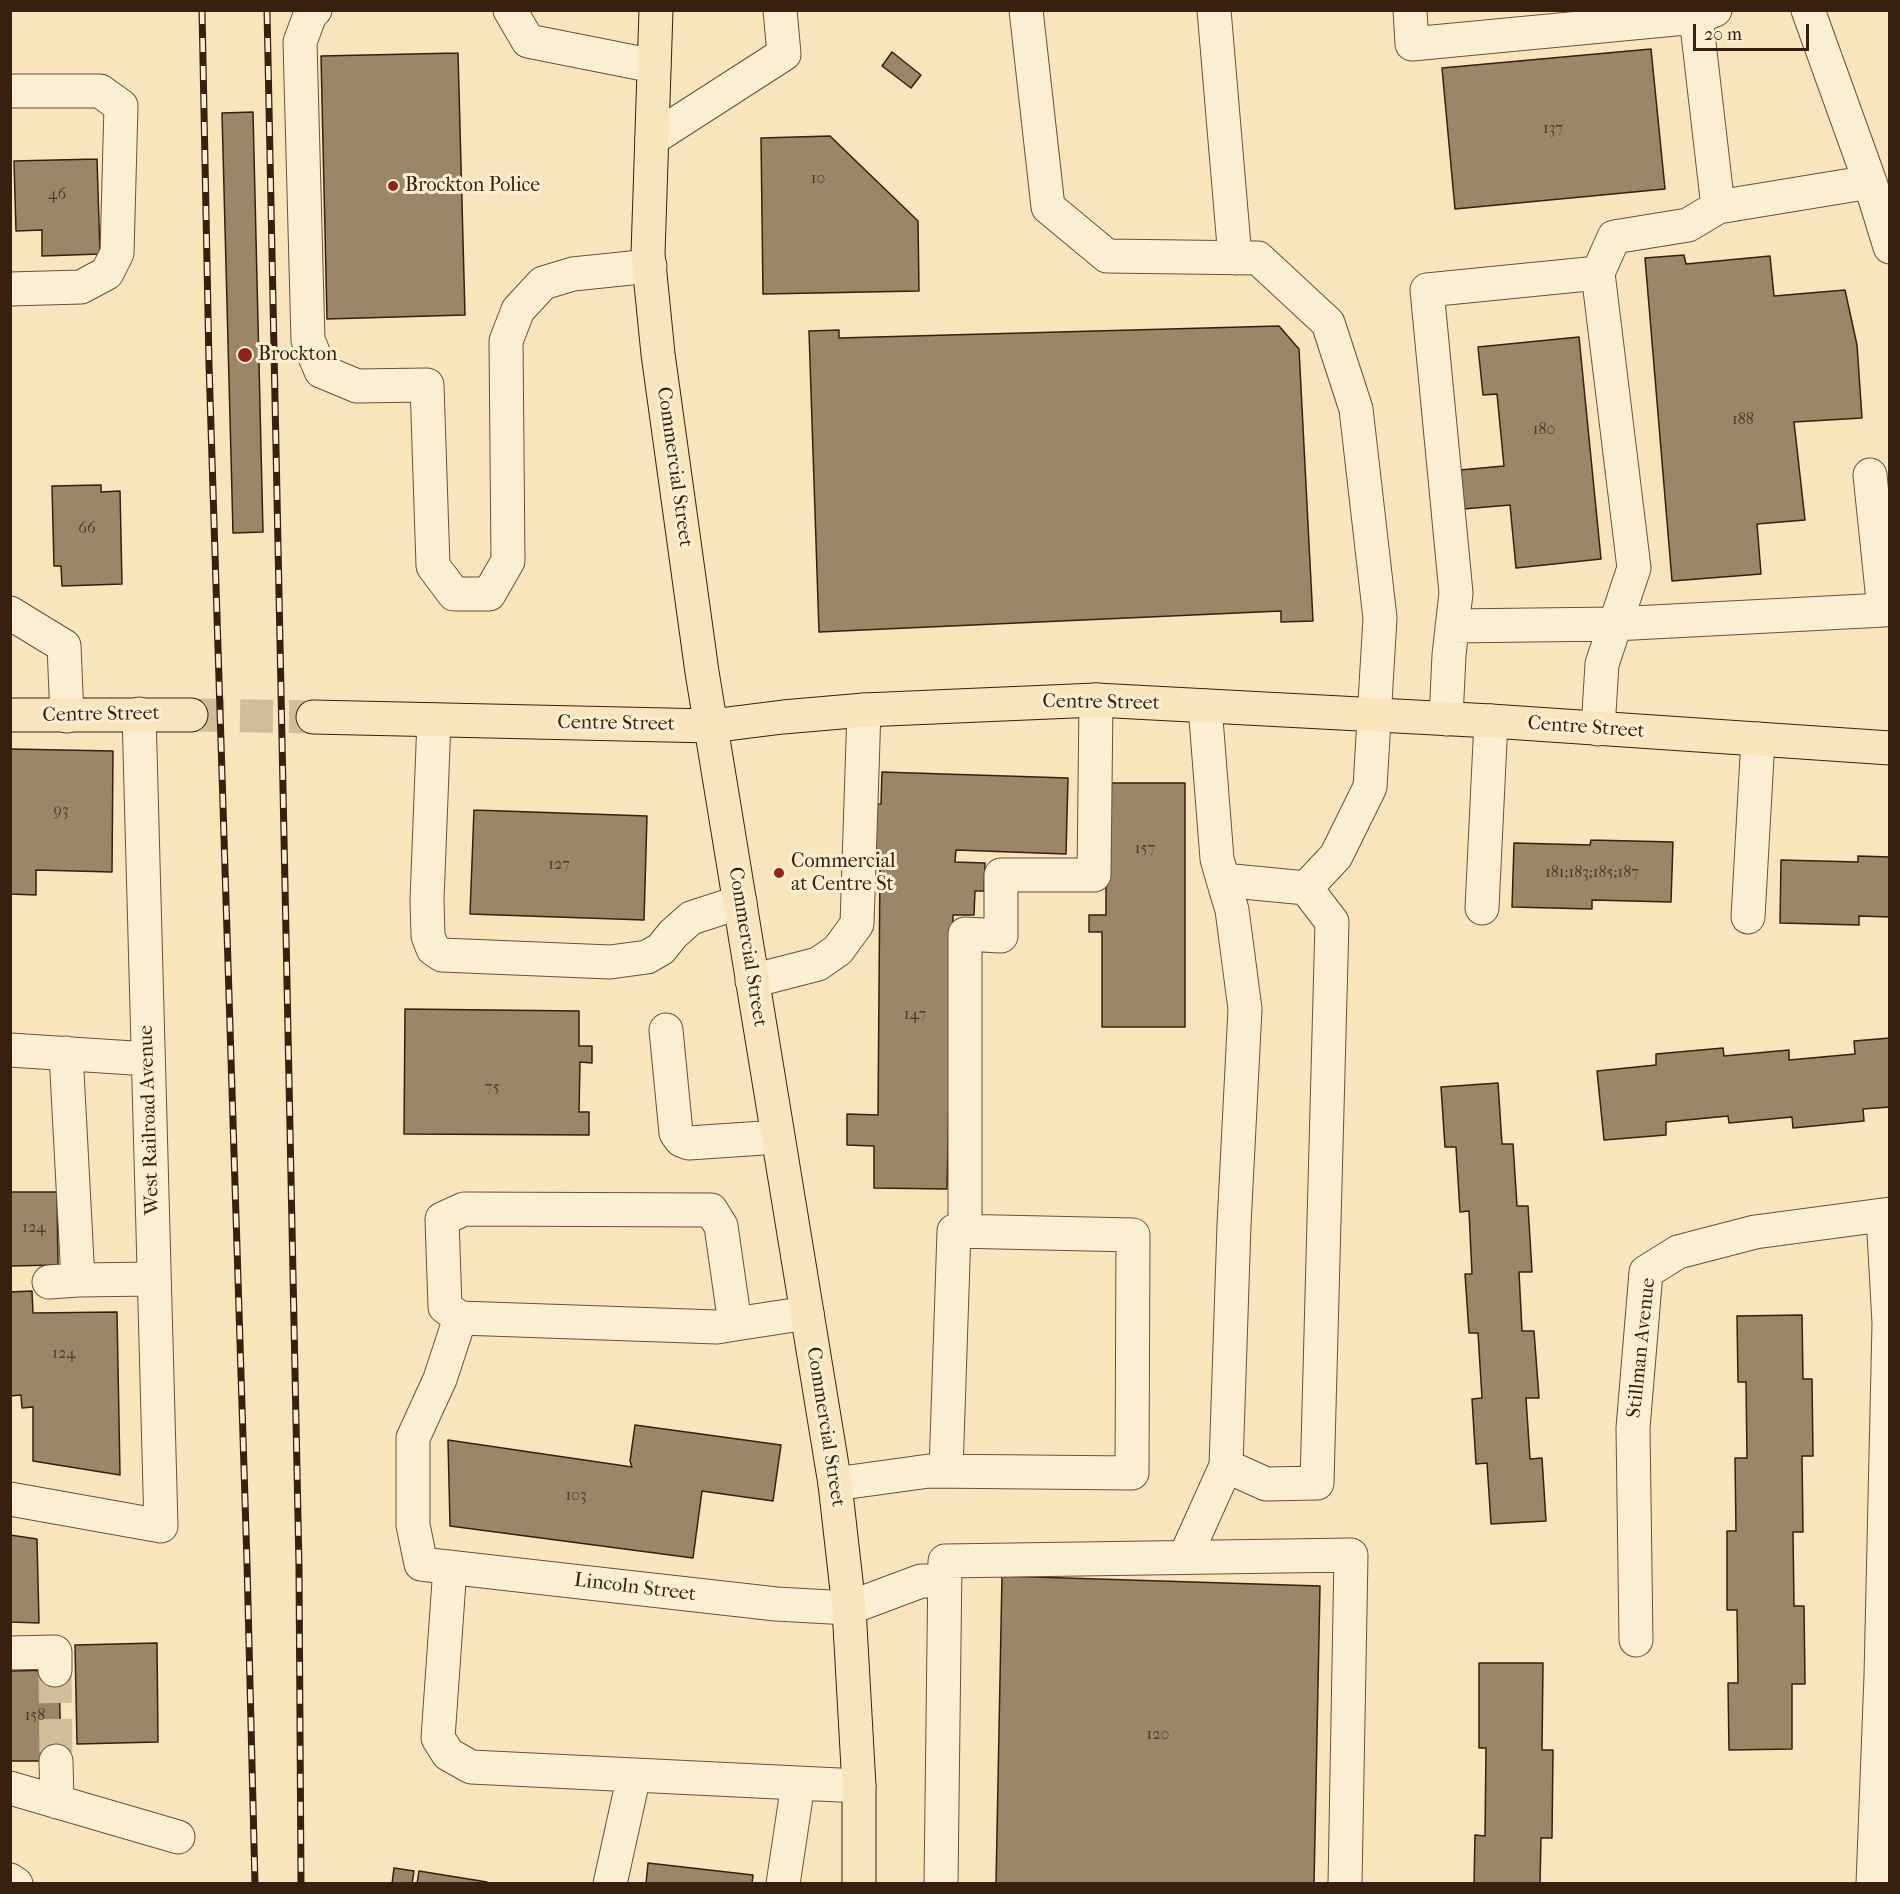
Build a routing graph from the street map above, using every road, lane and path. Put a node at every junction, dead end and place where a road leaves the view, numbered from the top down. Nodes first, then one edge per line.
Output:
1 (315, 10) edge
2 (510, 10) edge
3 (656, 10) edge
4 (780, 10) edge
5 (1026, 10) edge
6 (1214, 10) edge
7 (1410, 10) edge
8 (1808, 10) edge
9 (1705, 14) edge
10 (654, 66) junction
11 (10, 91) edge
12 (652, 139) junction
13 (1870, 182) junction
14 (1718, 207) junction
15 (1890, 247) edge
16 (1235, 258) junction
17 (650, 266) junction
18 (1598, 273) junction
19 (10, 289) edge
20 (1870, 476) dead end
21 (10, 613) edge
22 (1614, 624) junction
23 (1452, 626) junction
24 (1096, 700) junction
25 (1205, 706) junction
26 (864, 710) junction
27 (139, 714) junction
28 (10, 715) edge
29 (191, 715) tunnel mouth
30 (1374, 715) junction
31 (67, 716) junction
32 (313, 717) tunnel mouth
33 (1446, 719) junction
34 (434, 720) junction
35 (1491, 721) junction
36 (711, 726) junction
37 (1598, 729) junction
38 (1758, 739) junction
39 (1890, 748) edge
40 (1223, 880) junction
41 (1306, 888) junction
42 (740, 902) junction
43 (1482, 908) dead end
44 (1748, 917) dead end
45 (753, 981) junction
46 (666, 1030) dead end
47 (10, 1050) edge
48 (66, 1053) junction
49 (148, 1059) junction
50 (778, 1137) junction
51 (1886, 1214) edge
52 (965, 1231) junction
53 (154, 1279) junction
54 (807, 1313) junction
55 (460, 1318) junction
56 (735, 1324) junction
57 (1226, 1466) junction
58 (946, 1471) junction
59 (835, 1484) junction
60 (10, 1499) edge
61 (1185, 1557) junction
62 (436, 1565) junction
63 (945, 1581) junction
64 (849, 1608) junction
65 (1636, 1640) dead end
66 (10, 1653) edge
67 (56, 1670) tunnel mouth
68 (56, 1761) tunnel mouth
69 (634, 1775) junction
70 (798, 1784) junction
71 (859, 1786) junction
72 (10, 1788) edge
73 (57, 1802) junction
74 (178, 1838) dead end
75 (10, 1880) edge
76 (16, 1884) edge
77 (610, 1884) edge
78 (783, 1884) edge
79 (859, 1884) edge
80 (941, 1884) edge
81 (1345, 1884) edge
82 (1873, 1884) edge

1 - 17 street
2 - 10 street
3 - 10 main road, Commercial Street
4 - 12 street
5 - 16 street
6 - 16 street
7 - 9 street
8 - 13 street
9 - 14 street
10 - 12 main road, Commercial Street
11 - 19 street
12 - 17 main road, Commercial Street
13 - 14 street
13 - 15 street
14 - 18 street
16 - 30 street
17 - 36 main road, Commercial Street
18 - 22 street
18 - 23 street
20 - 22 street
21 - 31 street
22 - 23 street
22 - 37 street
23 - 33 street
24 - 25 main road, Centre Street
24 - 26 main road, Centre Street
24 - 52 street
25 - 30 main road, Centre Street
25 - 40 street
26 - 36 main road, Centre Street
26 - 45 street
27 - 29 main road, Centre Street
27 - 31 main road, Centre Street
27 - 49 street, West Railroad Avenue
28 - 31 main road, Centre Street
30 - 33 main road, Centre Street
30 - 41 street
32 - 34 main road, Centre Street
33 - 35 main road, Centre Street
34 - 36 main road, Centre Street
34 - 42 street
35 - 37 main road, Centre Street
35 - 43 street
36 - 42 main road, Commercial Street
37 - 38 main road, Centre Street
38 - 39 main road, Centre Street
38 - 44 street
40 - 41 street
40 - 57 street
41 - 57 street
42 - 45 main road, Commercial Street
45 - 50 main road, Commercial Street
46 - 50 street
47 - 48 street
48 - 49 street
48 - 53 street
49 - 53 street, West Railroad Avenue
50 - 54 main road, Commercial Street
51 - 65 street, Stillman Avenue
51 - 82 street
52 - 58 street
52 - 58 street
53 - 60 street, West Railroad Avenue
54 - 56 street
54 - 59 main road, Commercial Street
55 - 56 street
55 - 56 street
55 - 62 street
57 - 61 street
58 - 59 street
59 - 64 main road, Commercial Street
61 - 63 street
61 - 81 street
62 - 64 street, Lincoln Street
62 - 69 street
63 - 64 street
63 - 80 street
64 - 71 main road, Commercial Street
66 - 67 street
68 - 73 street
69 - 70 street
69 - 77 street
70 - 71 street
70 - 78 street
71 - 79 main road, Commercial Street
72 - 73 street
73 - 74 street
75 - 76 street

